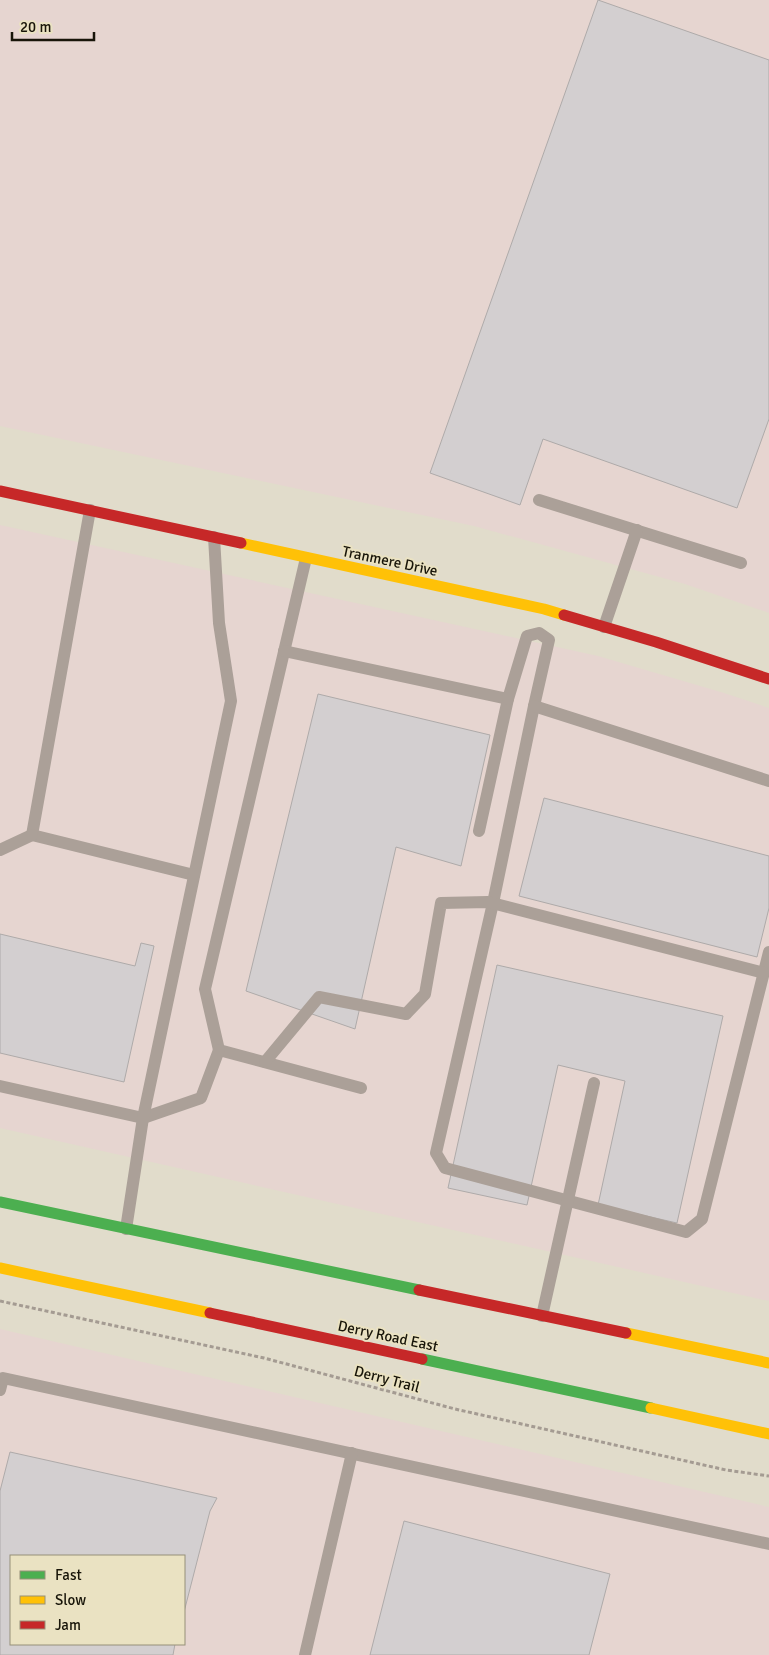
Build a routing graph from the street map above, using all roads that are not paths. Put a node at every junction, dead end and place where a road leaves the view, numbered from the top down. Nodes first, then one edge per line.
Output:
1 (0, 490) edge
2 (539, 500) dead end
3 (90, 510) junction
4 (637, 530) junction
5 (214, 537) junction
6 (306, 558) junction
7 (741, 563) dead end
8 (544, 610) junction
9 (604, 627) junction
10 (539, 633) junction
11 (284, 651) junction
12 (769, 679) edge
13 (508, 699) junction
14 (534, 706) junction
15 (769, 782) edge
16 (479, 831) dead end
17 (32, 835) junction
18 (0, 850) edge
19 (194, 875) junction
20 (493, 903) junction
21 (769, 952) edge
22 (764, 973) junction
23 (219, 1050) junction
24 (264, 1062) junction
25 (594, 1083) dead end
26 (0, 1086) edge
27 (361, 1088) dead end
28 (143, 1118) junction
29 (568, 1200) junction
30 (0, 1202) edge
31 (126, 1228) junction
32 (0, 1268) edge
33 (542, 1316) junction
34 (769, 1363) edge
35 (0, 1390) edge
36 (769, 1434) edge
37 (352, 1453) junction
38 (769, 1544) edge
39 (305, 1655) edge

1 - 3 main road, Tranmere Drive
2 - 4 lane
3 - 5 main road, Tranmere Drive
3 - 17 lane
4 - 7 lane
4 - 9 lane
5 - 6 main road, Tranmere Drive
5 - 19 lane
6 - 8 main road, Tranmere Drive
6 - 11 lane
8 - 9 main road, Tranmere Drive
8 - 10 lane
9 - 12 main road, Tranmere Drive
10 - 13 lane
10 - 14 lane
11 - 13 lane
11 - 23 lane
13 - 16 lane
14 - 15 lane
14 - 20 lane
17 - 18 lane
17 - 19 lane
19 - 28 lane
20 - 22 lane
20 - 24 lane
20 - 29 lane
21 - 22 lane
22 - 29 lane
23 - 24 lane
23 - 28 lane
24 - 27 lane
25 - 29 lane
26 - 28 lane
28 - 31 lane
29 - 33 lane
30 - 31 main road
31 - 33 main road
32 - 36 main road, Derry Road East
33 - 34 main road
35 - 37 lane
37 - 38 lane
37 - 39 lane

